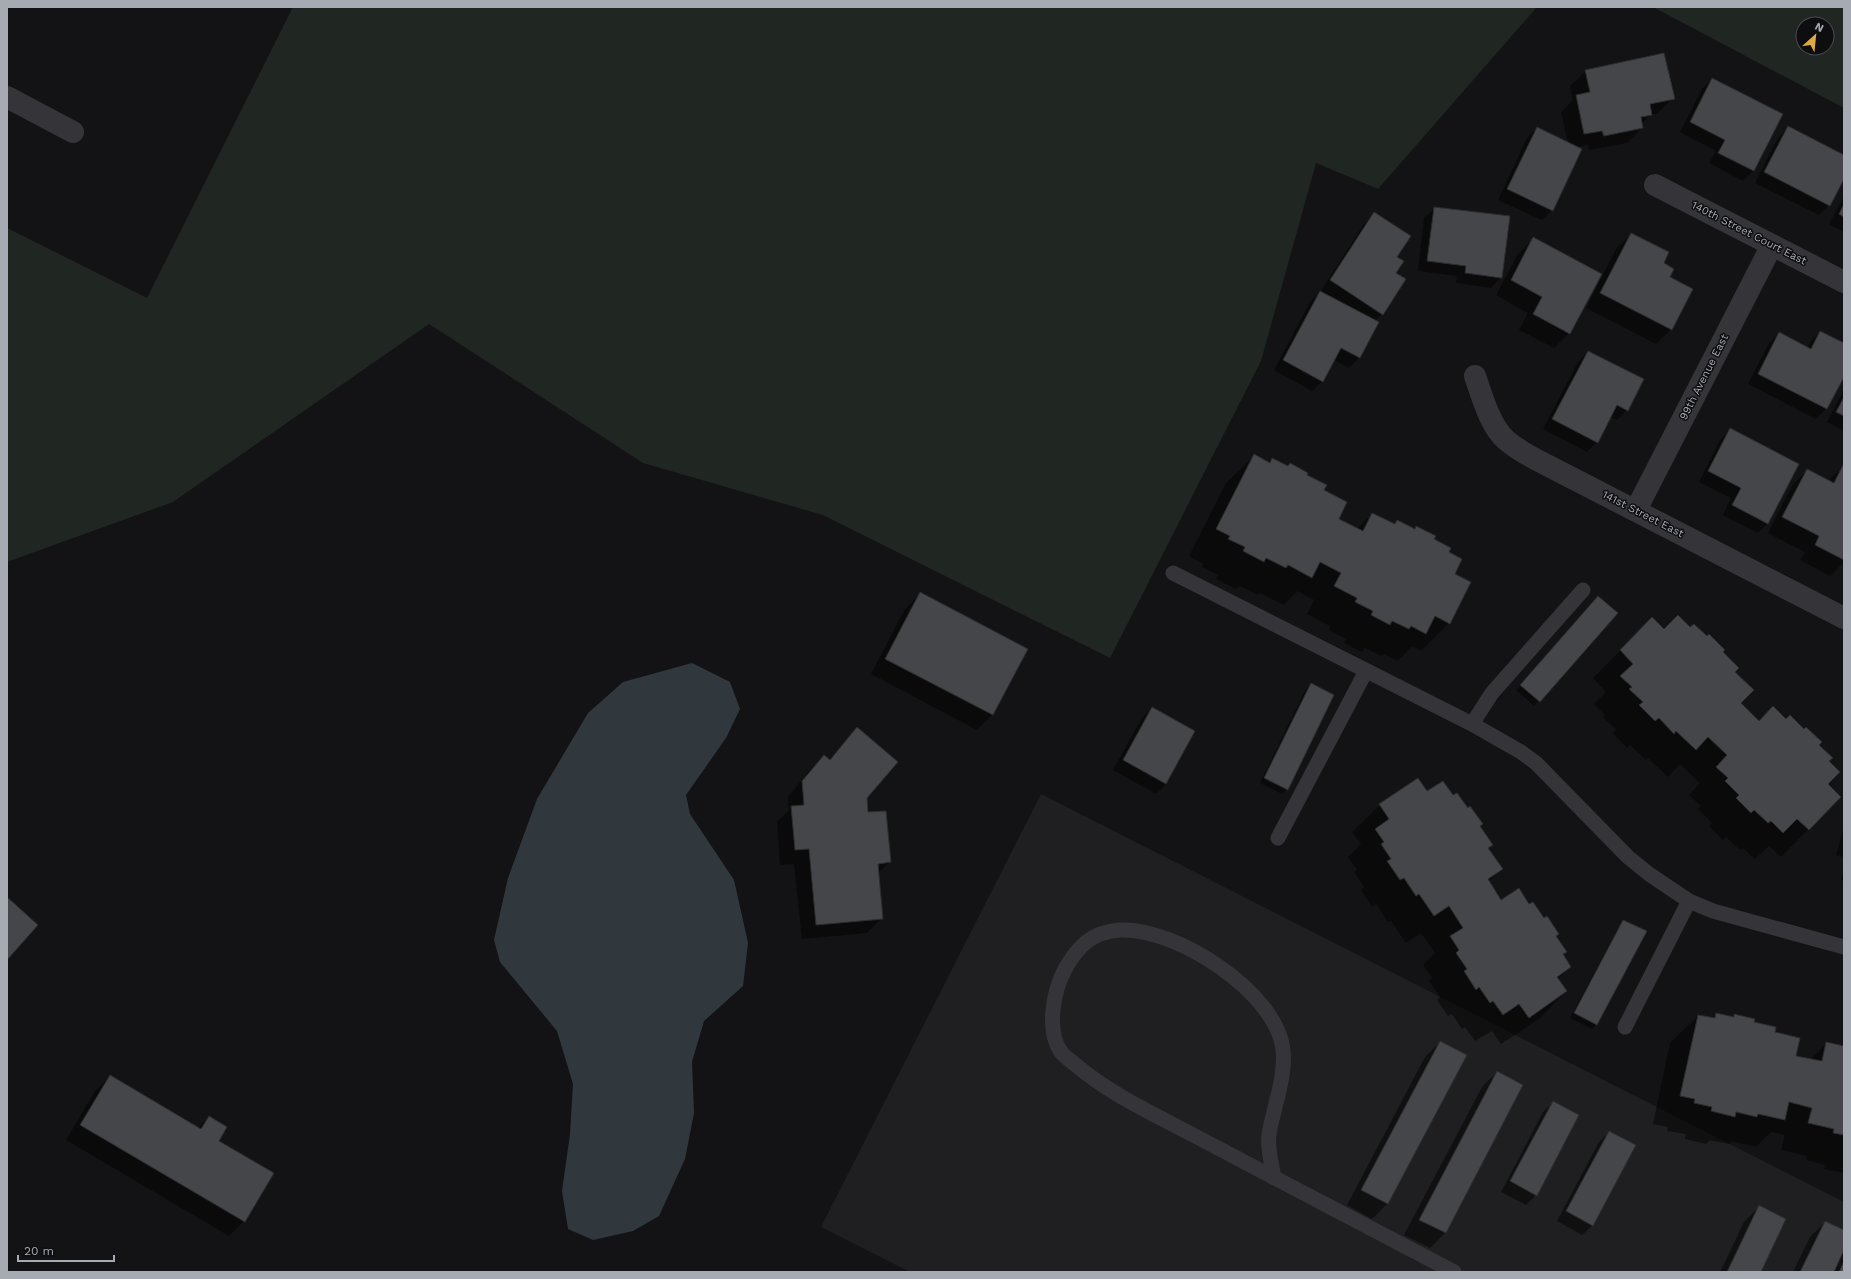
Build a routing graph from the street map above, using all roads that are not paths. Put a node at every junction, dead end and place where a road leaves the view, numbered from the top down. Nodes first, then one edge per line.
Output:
1 (7, 97) edge
2 (73, 132) dead end
3 (1655, 185) dead end
4 (1772, 245) junction
5 (1844, 282) edge
6 (1475, 376) dead end
7 (1636, 510) junction
8 (1173, 573) dead end
9 (1583, 590) dead end
10 (1844, 618) edge
11 (1366, 670) junction
12 (1472, 724) junction
13 (1278, 838) dead end
14 (1689, 900) junction
15 (1844, 947) edge
16 (1625, 1027) dead end
17 (1274, 1178) junction
18 (1454, 1272) edge

1 - 2 street
3 - 4 street, 140th Street Court East
4 - 5 street, 140th Street Court East
4 - 7 street, 99th Avenue East
6 - 7 street, 141st Street East
7 - 10 street, 141st Street East
8 - 11 lane
9 - 12 lane
11 - 12 lane
11 - 13 lane
12 - 14 lane
14 - 15 lane
14 - 16 lane
17 - 17 lane
17 - 18 lane

